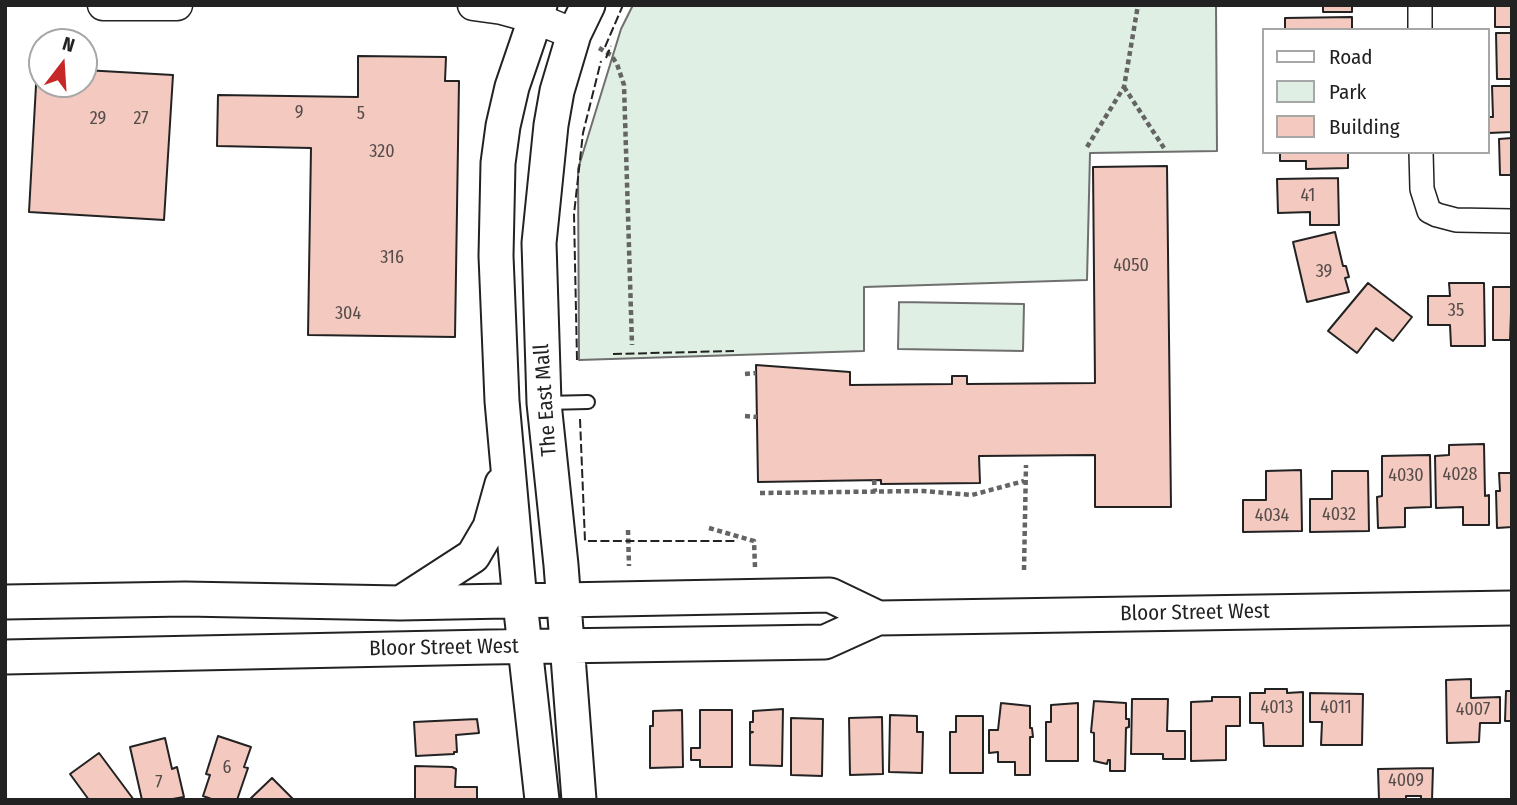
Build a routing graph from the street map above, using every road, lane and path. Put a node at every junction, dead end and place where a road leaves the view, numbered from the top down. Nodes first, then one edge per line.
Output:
1 (103, 5) edge
2 (177, 5) edge
3 (473, 5) edge
4 (1138, 5) edge
5 (1420, 5) edge
6 (537, 12) edge
7 (1420, 28) edge
8 (586, 29) edge
9 (1124, 87) junction
10 (1087, 147) dead end
11 (1164, 148) dead end
12 (1421, 154) edge
13 (1512, 221) edge
14 (632, 345) dead end
15 (757, 373) dead end
16 (745, 374) dead end
17 (502, 401) junction
18 (544, 402) junction
19 (588, 402) dead end
20 (745, 416) dead end
21 (757, 417) dead end
22 (507, 462) junction
23 (1026, 465) dead end
24 (874, 480) dead end
25 (1024, 481) junction
26 (875, 492) junction
27 (760, 493) dead end
28 (709, 528) dead end
29 (628, 530) dead end
30 (755, 562) dead end
31 (629, 566) dead end
32 (1024, 570) dead end
33 (563, 599) junction
34 (5, 602) edge
35 (520, 602) junction
36 (400, 603) junction
37 (1512, 608) edge
38 (878, 618) junction
39 (526, 646) junction
40 (566, 646) junction
41 (5, 657) edge
42 (542, 800) edge
43 (579, 800) edge

1 - 2 street
3 - 6 street
4 - 9 path
5 - 7 street
6 - 8 street
6 - 17 main road, The East Mall
8 - 14 path
8 - 18 main road, The East Mall
9 - 10 path
9 - 11 path
12 - 13 street
15 - 16 path
17 - 18 main road
17 - 22 main road, The East Mall
18 - 19 lane
18 - 33 main road, The East Mall
20 - 21 path
22 - 35 main road, The East Mall
22 - 36 main road
23 - 25 path
24 - 26 path
25 - 26 path
25 - 32 path
26 - 27 path
28 - 30 path
29 - 31 path
33 - 35 main road, Bloor Street West
33 - 38 main road, Bloor Street West
33 - 40 main road, The East Mall
34 - 36 main road, Bloor Street West
35 - 36 main road, Bloor Street West
35 - 39 main road, The East Mall
37 - 38 main road, Bloor Street West
38 - 40 main road, Bloor Street West
39 - 40 main road, Bloor Street West
39 - 41 main road, Bloor Street West
39 - 42 main road, The East Mall
40 - 43 main road, The East Mall

